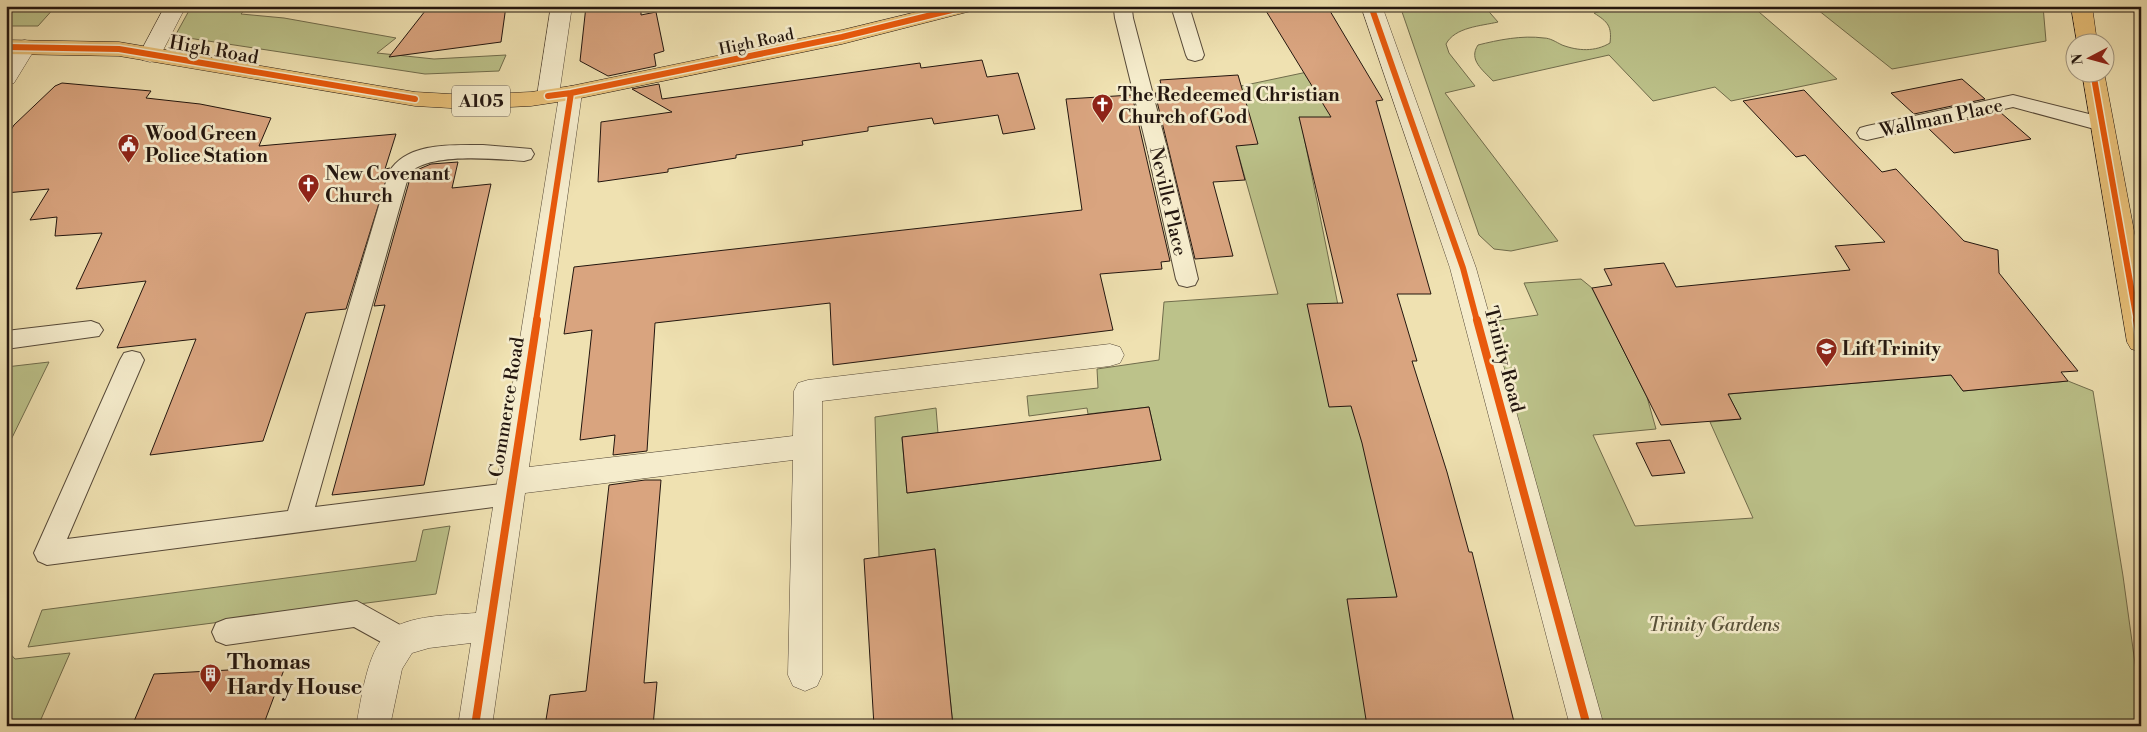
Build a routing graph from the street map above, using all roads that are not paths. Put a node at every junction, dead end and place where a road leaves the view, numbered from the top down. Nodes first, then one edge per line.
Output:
1 (176, 6) edge
2 (562, 6) edge
3 (968, 6) edge
4 (1125, 6) edge
5 (1180, 6) edge
6 (1371, 6) edge
7 (2081, 6) edge
8 (924, 12) edge
9 (2085, 32) edge
10 (16, 47) edge
11 (150, 55) junction
12 (1195, 55) dead end
13 (6, 78) edge
14 (2095, 82) edge
15 (560, 95) junction
16 (2102, 124) junction
17 (1866, 133) dead end
18 (524, 154) dead end
19 (1187, 279) dead end
20 (2138, 317) edge
21 (92, 330) dead end
22 (6, 340) edge
23 (1110, 355) dead end
24 (132, 360) dead end
25 (807, 446) junction
26 (510, 488) junction
27 (298, 521) junction
28 (490, 627) junction
29 (226, 632) dead end
30 (401, 640) junction
31 (805, 675) dead end
32 (373, 726) edge
33 (475, 726) edge
34 (1587, 726) edge

1 - 11 street
2 - 15 street, Commerce Road
3 - 8 main road, High Road / A105
4 - 19 lane, Neville Place
5 - 12 lane
6 - 34 street, Trinity Road
7 - 9 main road
8 - 15 main road, High Road / A105
10 - 11 main road, High Road / A105
10 - 13 street
11 - 15 main road, High Road / A105
14 - 16 main road
15 - 26 street, Commerce Road
16 - 17 lane, Wallman Place
16 - 20 main road
18 - 27 lane
21 - 22 lane
23 - 25 street
24 - 27 lane
25 - 26 street
25 - 31 street
26 - 27 lane
26 - 28 street, Commerce Road
28 - 30 street
28 - 33 street, Commerce Road
29 - 30 lane
30 - 32 street

